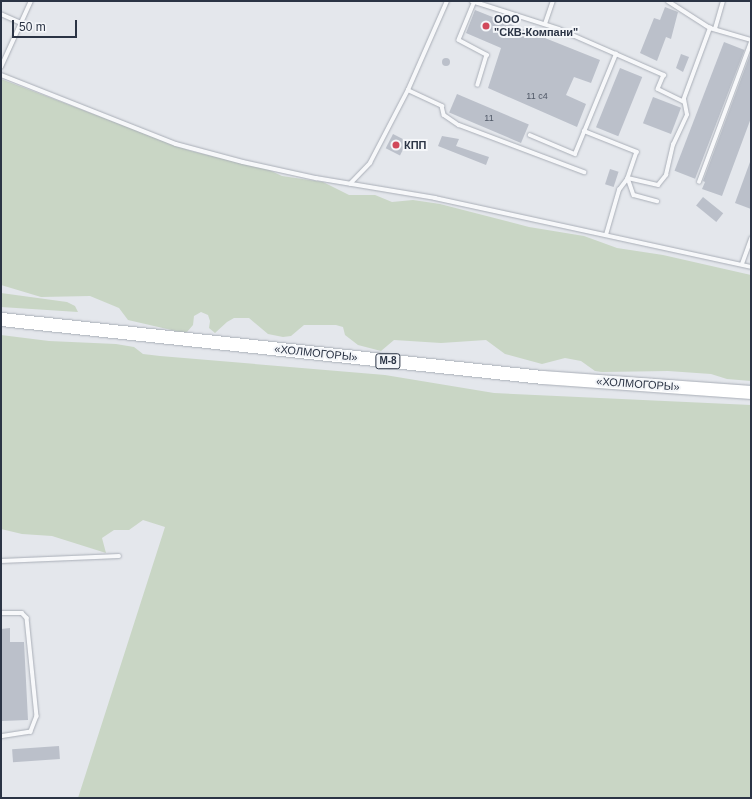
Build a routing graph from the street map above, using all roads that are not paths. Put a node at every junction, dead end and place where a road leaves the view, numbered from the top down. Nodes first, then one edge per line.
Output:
1 (32, 1) edge
2 (446, 1) edge
3 (474, 1) edge
4 (552, 1) edge
5 (668, 1) edge
6 (723, 1) edge
7 (1, 14) edge
8 (21, 23) junction
9 (545, 24) junction
10 (710, 28) junction
11 (716, 29) junction
12 (751, 41) edge
13 (616, 54) junction
14 (1, 67) edge
15 (1, 75) edge
16 (478, 86) dead end
17 (408, 90) junction
18 (684, 99) junction
19 (584, 131) junction
20 (530, 135) dead end
21 (584, 172) dead end
22 (628, 178) junction
23 (699, 182) dead end
24 (350, 184) junction
25 (658, 201) dead end
26 (606, 234) junction
27 (751, 239) edge
28 (742, 264) junction
29 (751, 266) edge
30 (1, 319) edge
31 (751, 392) edge
32 (119, 556) dead end
33 (1, 561) edge
34 (1, 613) edge
35 (1, 737) edge

1 - 8 lane
2 - 17 lane
3 - 9 lane
3 - 16 lane
4 - 9 lane
5 - 10 lane
6 - 11 lane
7 - 8 lane
8 - 14 lane
9 - 13 lane
10 - 11 lane
10 - 18 lane
11 - 12 lane
12 - 23 lane
13 - 18 lane
13 - 19 lane
15 - 24 lane
17 - 21 lane
17 - 24 lane
18 - 22 lane
19 - 20 lane
19 - 22 lane
22 - 25 lane
22 - 26 lane
24 - 26 lane
26 - 28 lane
27 - 28 lane
28 - 29 lane
30 - 31 highway, «ХОЛМОГОРЫ» / М-8
32 - 33 lane
34 - 35 lane

